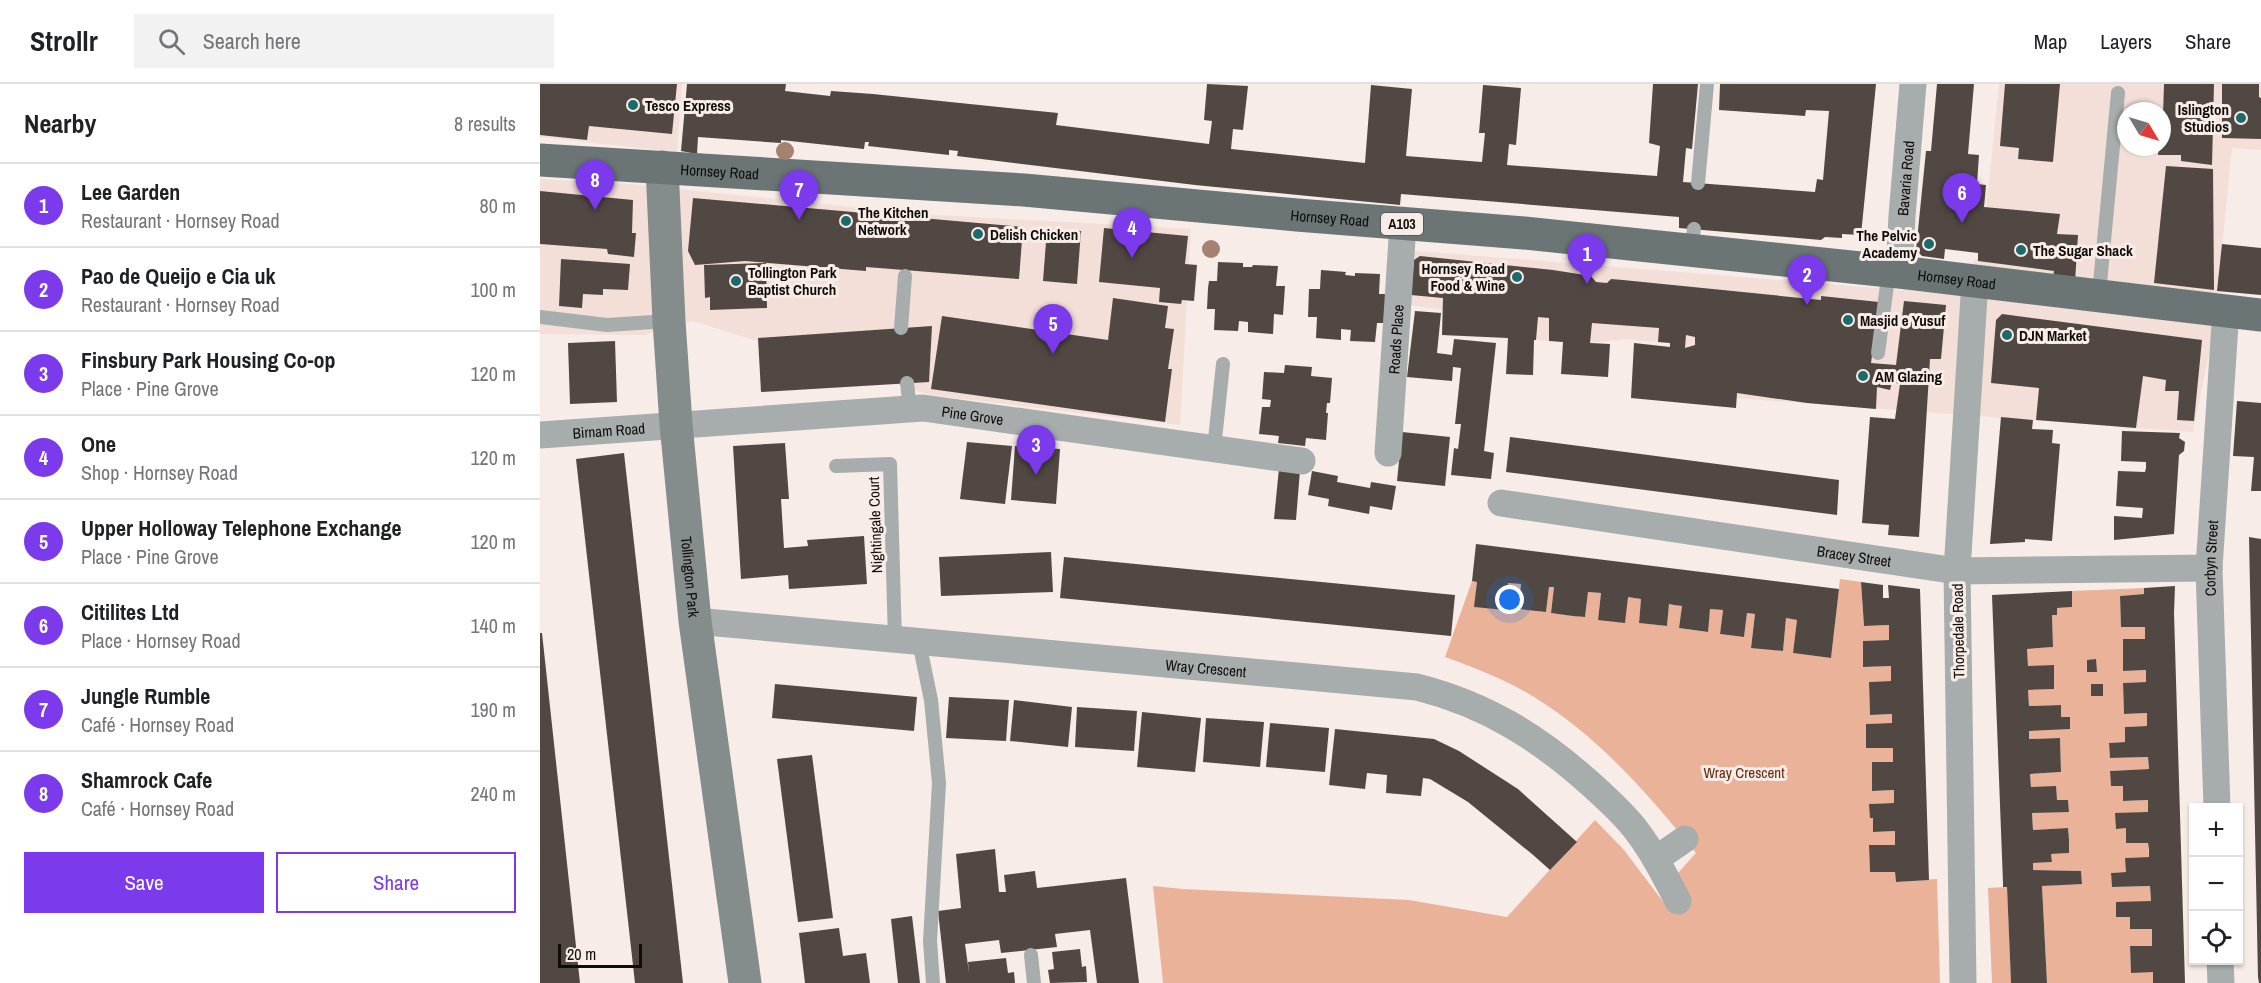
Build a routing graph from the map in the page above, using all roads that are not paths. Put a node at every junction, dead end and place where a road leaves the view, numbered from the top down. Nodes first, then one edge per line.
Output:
1 (1707, 84) edge
2 (1913, 84) edge
3 (2118, 93) dead end
4 (540, 160) edge
5 (662, 167) junction
6 (1698, 183) dead end
7 (1403, 224) junction
8 (1894, 271) junction
9 (905, 276) dead end
10 (1974, 280) junction
11 (2099, 294) junction
12 (2226, 309) junction
13 (2261, 315) edge
14 (540, 317) edge
15 (669, 321) junction
16 (902, 328) dead end
17 (1878, 353) dead end
18 (1223, 364) dead end
19 (676, 424) junction
20 (540, 435) edge
21 (1214, 448) junction
22 (1388, 453) dead end
23 (1302, 461) dead end
24 (836, 465) dead end
25 (1501, 503) dead end
26 (2209, 568) junction
27 (1957, 571) junction
28 (695, 621) junction
29 (907, 641) junction
30 (2217, 803) edge
31 (1685, 839) dead end
32 (1656, 859) junction
33 (1678, 901) dead end
34 (1031, 954) dead end
35 (2220, 965) edge
36 (745, 983) edge
37 (933, 983) edge
38 (1034, 983) edge
39 (1963, 983) edge
40 (2221, 983) edge

1 - 6 lane
2 - 8 street, Bavaria Road
3 - 11 lane
4 - 5 main road, Hornsey Road / A103
5 - 7 main road, Hornsey Road / A103
5 - 15 street, Tollington Park
7 - 8 main road, Hornsey Road / A103
7 - 22 street, Roads Place
8 - 10 main road, Hornsey Road / A103
8 - 17 lane
9 - 16 lane
10 - 11 main road, Hornsey Road / A103
10 - 27 street, Thorpedale Road
11 - 12 main road, Hornsey Road / A103
12 - 13 main road, Hornsey Road / A103
12 - 26 street, Corbyn Street
14 - 15 lane
15 - 19 street, Tollington Park
18 - 21 lane
19 - 20 street, Birnam Road
19 - 21 street, Pine Grove
19 - 28 street, Tollington Park
21 - 23 street, Pine Grove
24 - 29 lane, Nightingale Court
25 - 27 street, Bracey Street
26 - 27 street, Bracey Street
26 - 30 street, Corbyn Street
27 - 39 street, Thorpedale Road
28 - 29 street, Wray Crescent
28 - 36 street, Tollington Park
29 - 32 street, Wray Crescent
29 - 37 lane
31 - 32 street
32 - 33 street, Wray Crescent
34 - 38 lane
35 - 40 street

